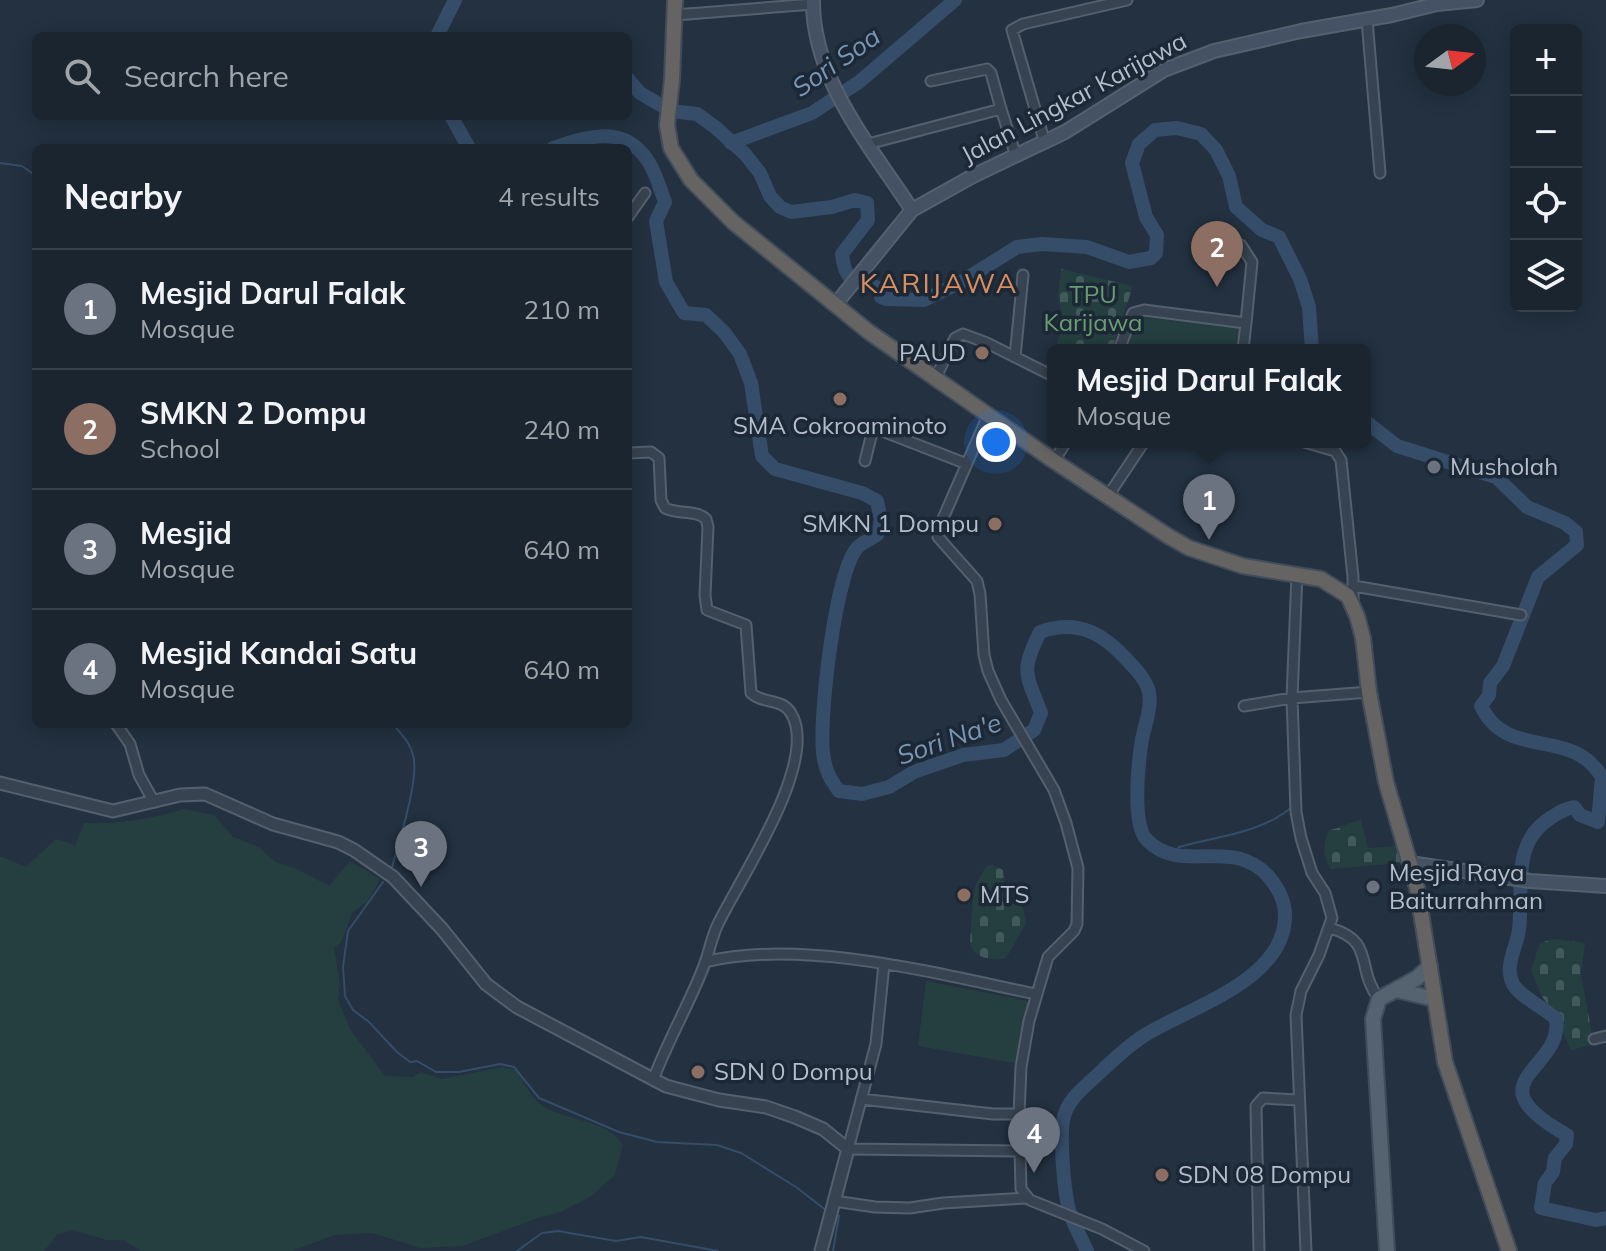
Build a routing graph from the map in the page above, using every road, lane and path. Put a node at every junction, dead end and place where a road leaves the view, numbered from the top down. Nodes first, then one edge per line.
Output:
1 (1127, 0) edge
2 (1477, 0) edge
3 (813, 2) edge
4 (1412, 5) edge
5 (675, 8) edge
6 (1367, 20) junction
7 (931, 81) dead end
8 (1001, 109) junction
9 (1045, 143) junction
10 (868, 144) junction
11 (1016, 156) junction
12 (1380, 173) dead end
13 (645, 193) dead end
14 (912, 210) junction
15 (632, 211) edge
16 (1241, 245) dead end
17 (1023, 275) dead end
18 (835, 305) junction
19 (1246, 323) junction
20 (1121, 344) edge
21 (1244, 344) edge
22 (1015, 357) junction
23 (1047, 373) edge
24 (936, 377) junction
25 (989, 413) junction
26 (1062, 448) edge
27 (1140, 448) edge
28 (1325, 448) edge
29 (632, 453) edge
30 (865, 461) dead end
31 (1054, 461) junction
32 (967, 464) junction
33 (1108, 496) junction
34 (1297, 574) junction
35 (1348, 583) junction
36 (1521, 615) dead end
37 (1369, 692) junction
38 (1292, 698) junction
39 (1244, 706) dead end
40 (119, 728) edge
41 (0, 783) edge
42 (154, 802) junction
43 (1410, 863) junction
44 (1434, 868) junction
45 (1606, 886) edge
46 (1417, 888) junction
47 (1330, 928) junction
48 (705, 962) junction
49 (884, 964) junction
50 (1430, 966) junction
51 (1396, 990) junction
52 (1035, 994) junction
53 (1379, 999) junction
54 (1434, 999) junction
55 (1606, 1036) edge
56 (1594, 1039) dead end
57 (653, 1080) junction
58 (861, 1099) junction
59 (1298, 1100) junction
60 (1019, 1114) junction
61 (848, 1149) junction
62 (1019, 1151) junction
63 (1026, 1198) junction
64 (834, 1201) junction
65 (821, 1251) edge
66 (1144, 1251) edge
67 (1259, 1251) edge
68 (1306, 1251) edge
69 (1387, 1251) edge
70 (1509, 1251) edge

1 - 9 street
2 - 4 main road, Jalan Lingkar Karijawa
3 - 5 street
3 - 10 main road
4 - 6 main road, Jalan Lingkar Karijawa
5 - 18 highway
6 - 9 main road, Jalan Lingkar Karijawa
6 - 12 street
7 - 8 street
8 - 10 street
8 - 11 street
9 - 11 main road, Jalan Lingkar Karijawa
10 - 14 main road
11 - 14 main road, Jalan Lingkar Karijawa
13 - 15 street
14 - 18 main road, Jalan Lingkar Karijawa
16 - 19 street
17 - 22 street
18 - 24 highway
19 - 20 street
19 - 21 street
22 - 23 street
22 - 24 street
24 - 25 highway
25 - 31 highway
25 - 32 street
26 - 31 street
27 - 33 street
28 - 35 street
29 - 48 street
30 - 32 street
31 - 33 highway
32 - 52 street
33 - 34 highway
34 - 35 highway
34 - 38 street
35 - 36 street
35 - 37 highway
37 - 38 street
37 - 43 highway
38 - 39 street
38 - 47 street
40 - 42 street
41 - 42 street
42 - 57 street
43 - 44 main road
43 - 46 highway
44 - 45 main road
44 - 46 main road
46 - 50 highway
47 - 53 street
47 - 59 street
48 - 49 street
48 - 57 street
49 - 52 street
49 - 58 street
50 - 51 main road
50 - 54 highway
51 - 53 main road
51 - 54 main road
52 - 60 street
53 - 69 main road
54 - 70 highway
55 - 56 street
57 - 61 street
58 - 60 street
58 - 61 street
59 - 67 street
59 - 68 street
60 - 62 street
61 - 62 street
61 - 64 street
62 - 63 street
63 - 64 street
63 - 66 street
64 - 65 street

